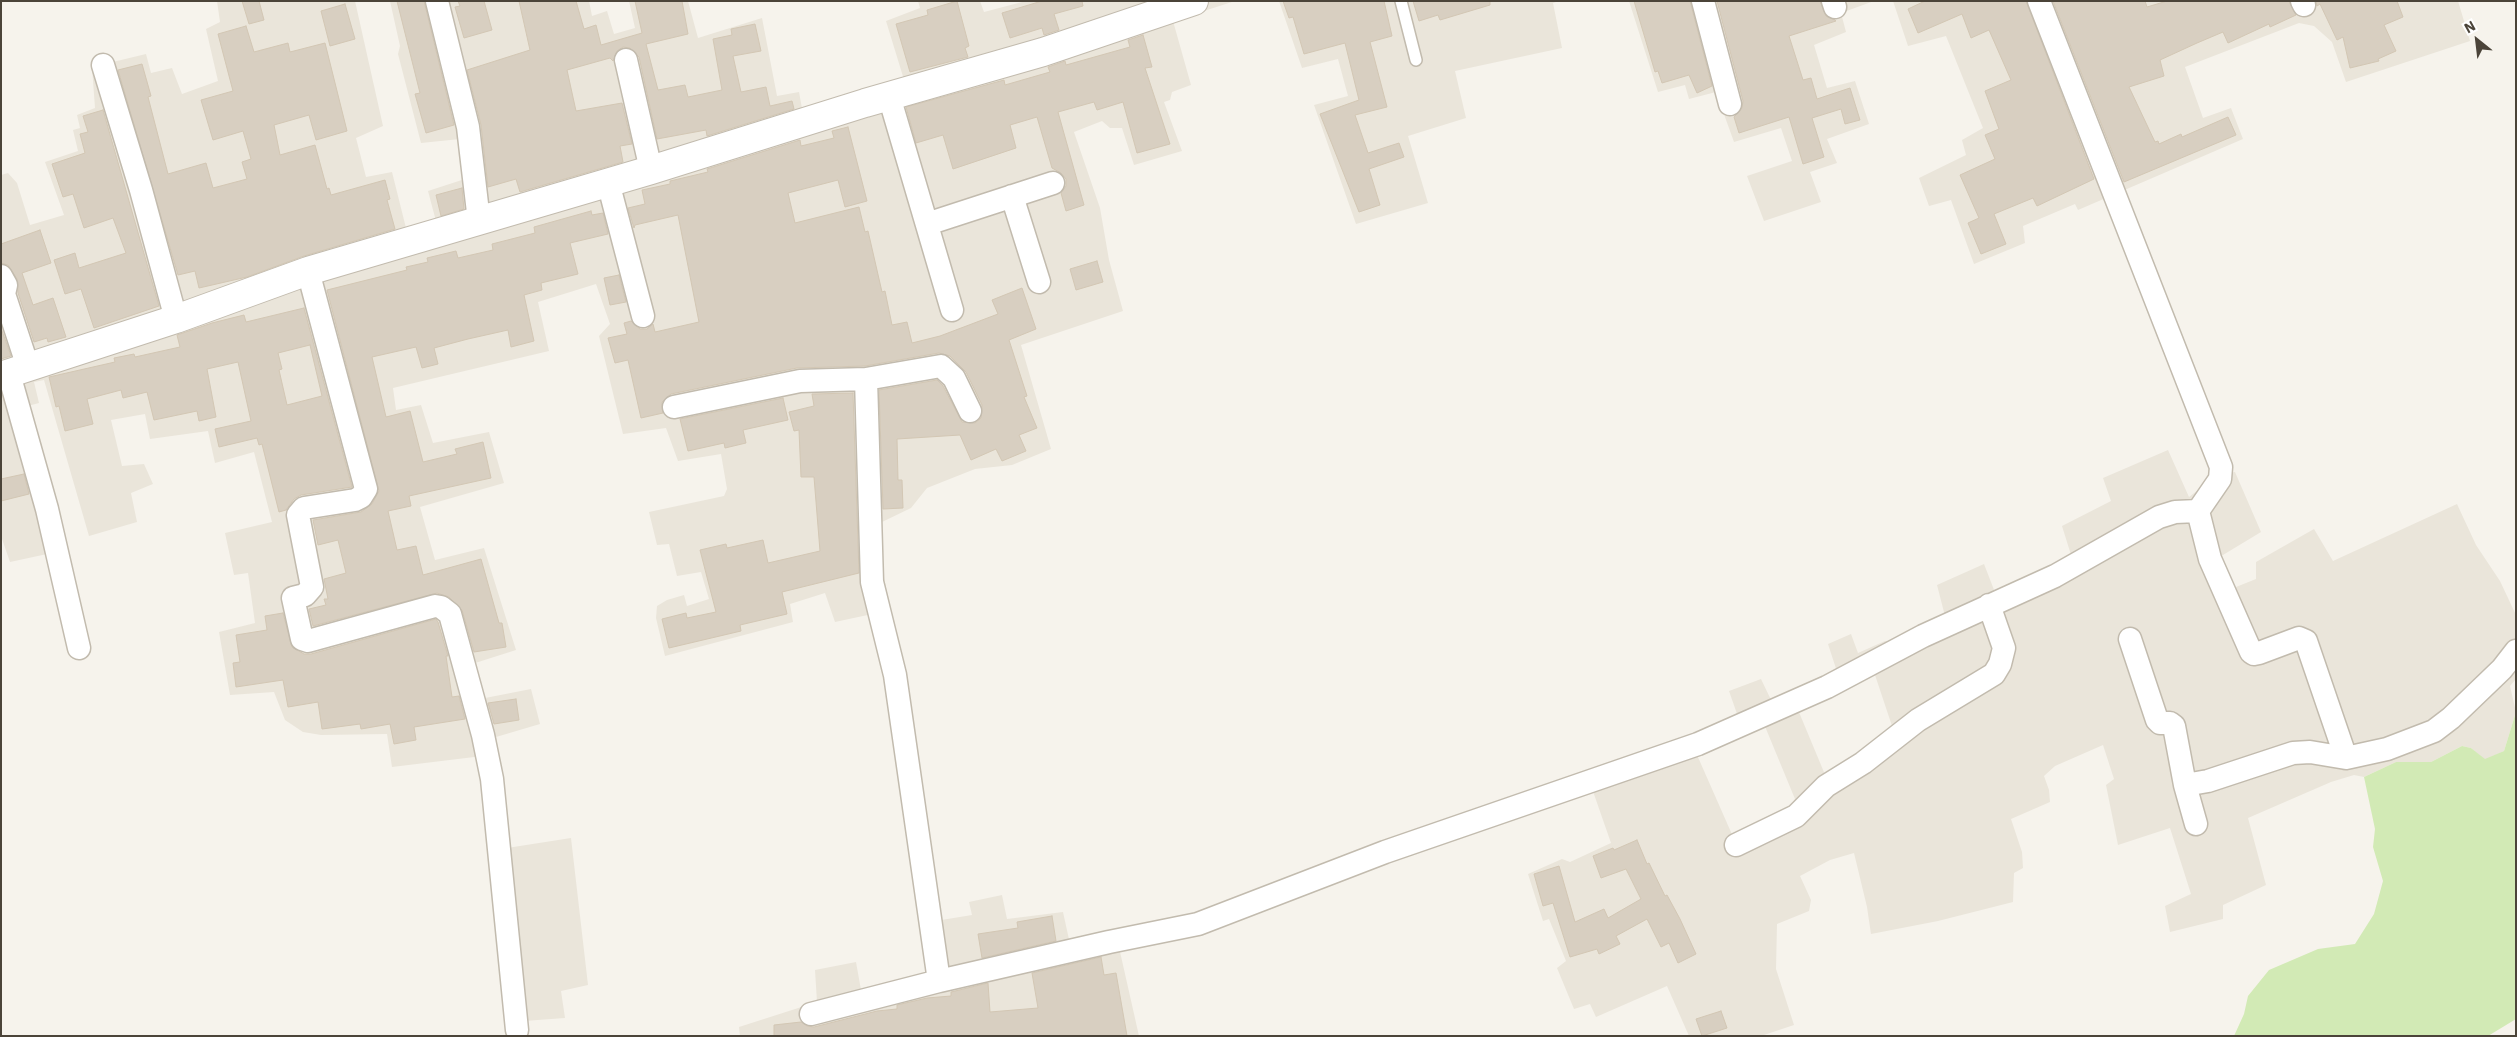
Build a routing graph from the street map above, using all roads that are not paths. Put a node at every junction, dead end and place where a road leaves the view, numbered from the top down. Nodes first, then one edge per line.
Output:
1 (437, 1) edge
2 (1194, 1) edge
3 (1401, 1) edge
4 (1702, 1) edge
5 (2039, 1) edge
6 (626, 60) dead end
7 (1416, 60) dead end
8 (103, 65) dead end
9 (889, 96) junction
10 (1730, 104) dead end
11 (651, 170) junction
12 (608, 182) junction
13 (1053, 183) dead end
14 (1012, 196) junction
15 (479, 221) junction
16 (926, 224) junction
17 (308, 271) junction
18 (1, 276) edge
19 (1039, 282) dead end
20 (952, 310) dead end
21 (643, 316) dead end
22 (176, 319) junction
23 (13, 372) edge
24 (866, 379) junction
25 (674, 407) dead end
26 (970, 411) dead end
27 (2198, 511) junction
28 (1989, 605) junction
29 (2130, 639) dead end
30 (79, 648) dead end
31 (2516, 651) edge
32 (2346, 758) junction
33 (2185, 785) junction
34 (2196, 824) dead end
35 (1736, 845) dead end
36 (939, 981) junction
37 (811, 1014) dead end
38 (517, 1030) dead end

1 - 15 street
2 - 9 street
3 - 7 lane
4 - 10 street
5 - 27 street
6 - 11 street
8 - 22 street
9 - 11 street
9 - 16 street
11 - 12 street
12 - 15 street
12 - 21 street
13 - 14 street
14 - 16 street
14 - 19 street
15 - 17 street
16 - 20 street
17 - 22 street
17 - 38 street
18 - 23 street
22 - 23 street
23 - 30 street
24 - 25 street
24 - 26 street
24 - 36 street
27 - 28 street
27 - 32 street
28 - 35 street
28 - 36 street
29 - 33 street
31 - 32 street
32 - 33 street
33 - 34 street
36 - 37 street

